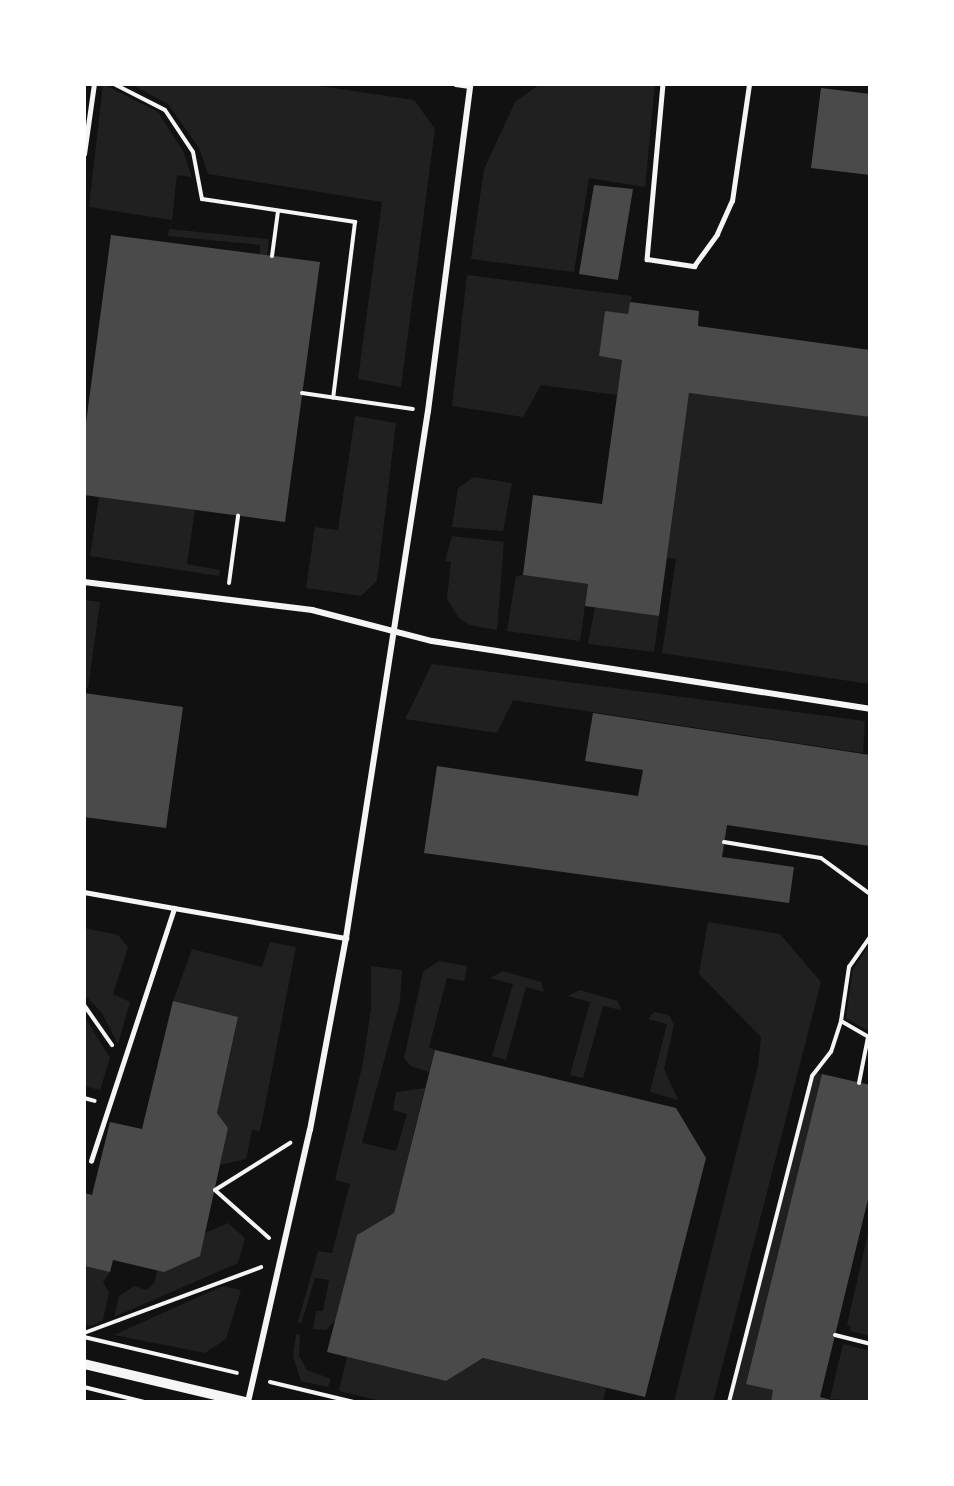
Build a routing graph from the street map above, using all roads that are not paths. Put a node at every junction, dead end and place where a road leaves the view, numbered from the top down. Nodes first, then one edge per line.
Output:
1 (94, 84) edge
2 (456, 84) edge
3 (663, 84) edge
4 (749, 84) edge
5 (472, 85) edge
6 (84, 154) edge
7 (84, 582) edge
8 (395, 632) junction
9 (870, 709) edge
10 (84, 892) edge
11 (174, 908) junction
12 (346, 938) junction
13 (91, 1161) dead end
14 (84, 1364) edge
15 (246, 1402) edge

1 - 6 lane
2 - 5 street
3 - 4 lane
5 - 8 street
7 - 8 street
8 - 9 street
8 - 12 street
10 - 11 lane
11 - 12 lane
11 - 13 lane
12 - 15 street
14 - 15 street

